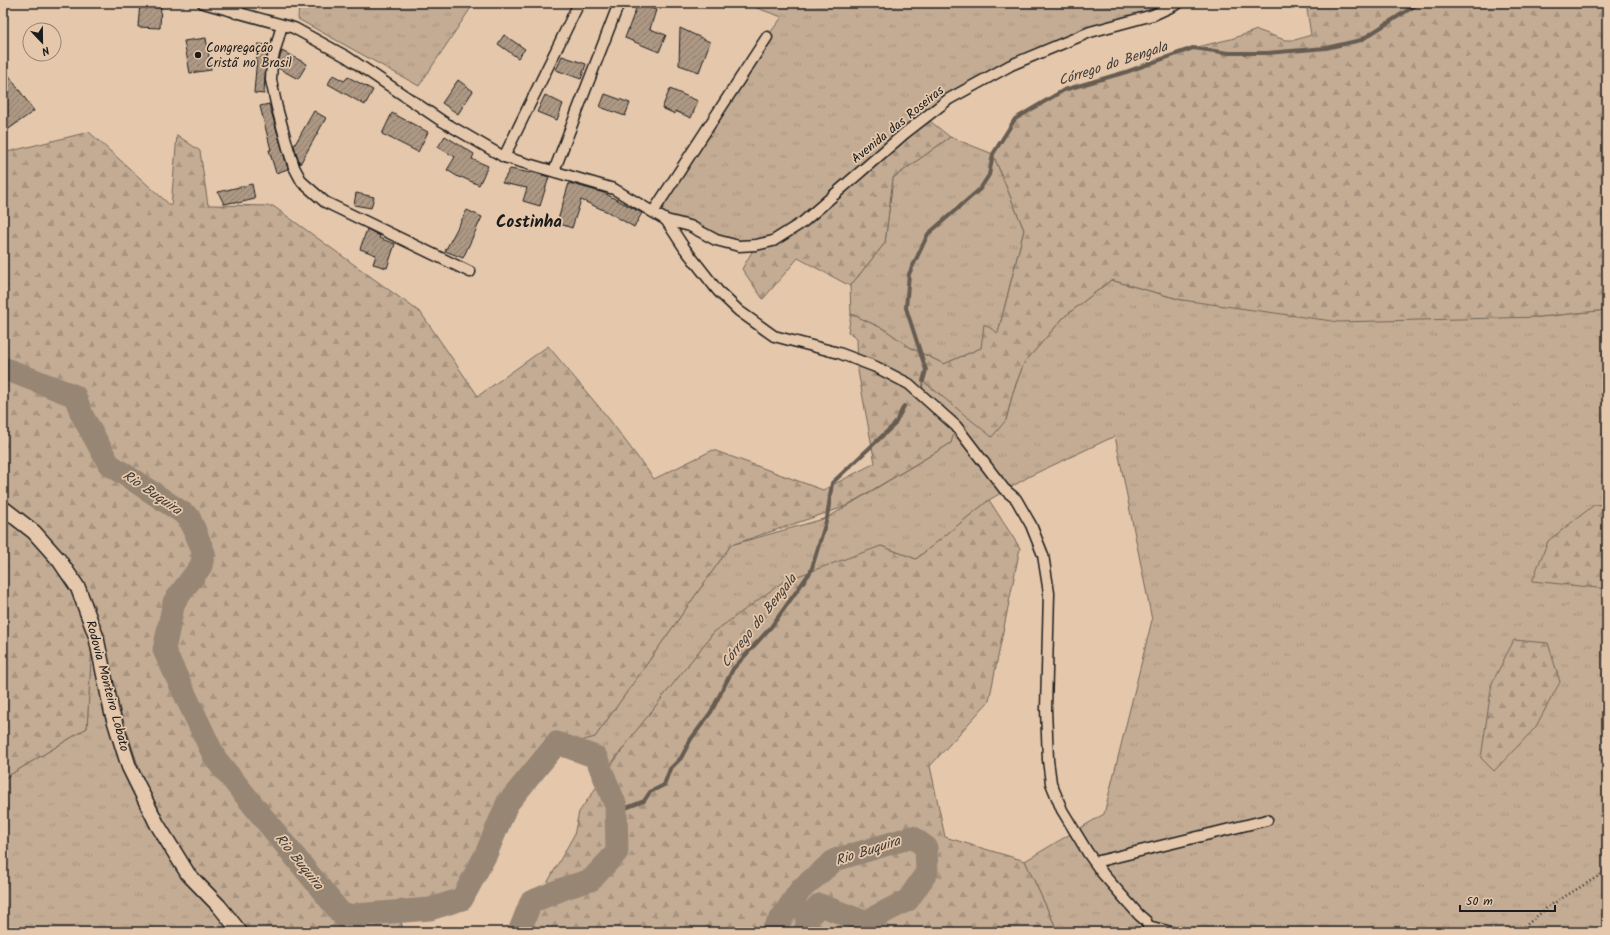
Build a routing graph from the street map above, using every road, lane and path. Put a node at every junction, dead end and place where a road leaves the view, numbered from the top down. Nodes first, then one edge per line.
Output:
1 (203, 3) edge
2 (579, 3) edge
3 (619, 3) edge
4 (1179, 3) edge
5 (238, 8) edge
6 (282, 24) junction
7 (767, 37) dead end
8 (504, 157) junction
9 (554, 171) junction
10 (653, 212) junction
11 (666, 220) junction
12 (470, 272) dead end
13 (3, 508) edge
14 (1267, 820) dead end
15 (1095, 862) junction
16 (1607, 871) edge
17 (240, 932) edge
18 (1171, 932) edge
19 (1518, 932) edge

1 - 5 street
2 - 8 street
3 - 9 street
4 - 11 street, Avenida das Roseiras
5 - 6 street
6 - 8 street
6 - 12 street
7 - 10 street
8 - 9 street
9 - 10 street
10 - 11 street
11 - 15 street
13 - 17 main road, Rodovia Monteiro Lobato
14 - 15 street
15 - 18 street
16 - 19 path

